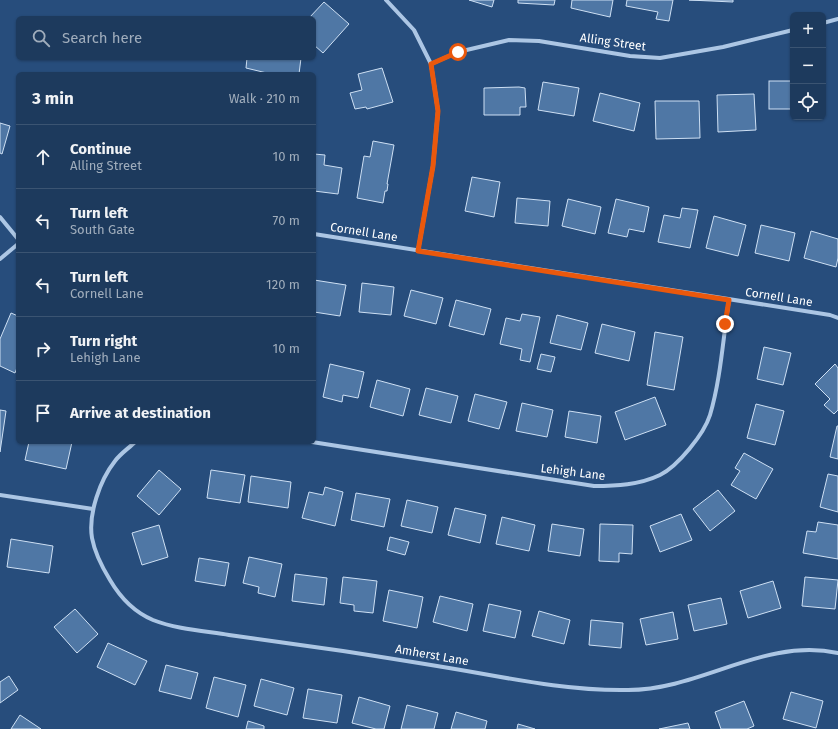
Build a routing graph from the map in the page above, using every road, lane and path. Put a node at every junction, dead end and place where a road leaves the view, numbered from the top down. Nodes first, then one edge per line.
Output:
1 (386, 0) edge
2 (838, 19) edge
3 (826, 22) edge
4 (790, 31) edge
5 (431, 64) junction
6 (0, 217) edge
7 (316, 234) edge
8 (16, 237) edge
9 (16, 246) edge
10 (418, 251) junction
11 (0, 259) edge
12 (729, 300) junction
13 (838, 318) edge
14 (316, 443) edge
15 (133, 444) edge
16 (0, 494) edge
17 (93, 509) junction
18 (838, 653) edge

1 - 5 street
2 - 3 street
4 - 5 street, Alling Street
5 - 10 street
6 - 8 street
7 - 10 street, Cornell Lane
9 - 11 street
10 - 12 street, Cornell Lane
12 - 13 street, Cornell Lane
12 - 14 street, Lehigh Lane
15 - 17 street
16 - 17 street
17 - 18 street, Amherst Lane

